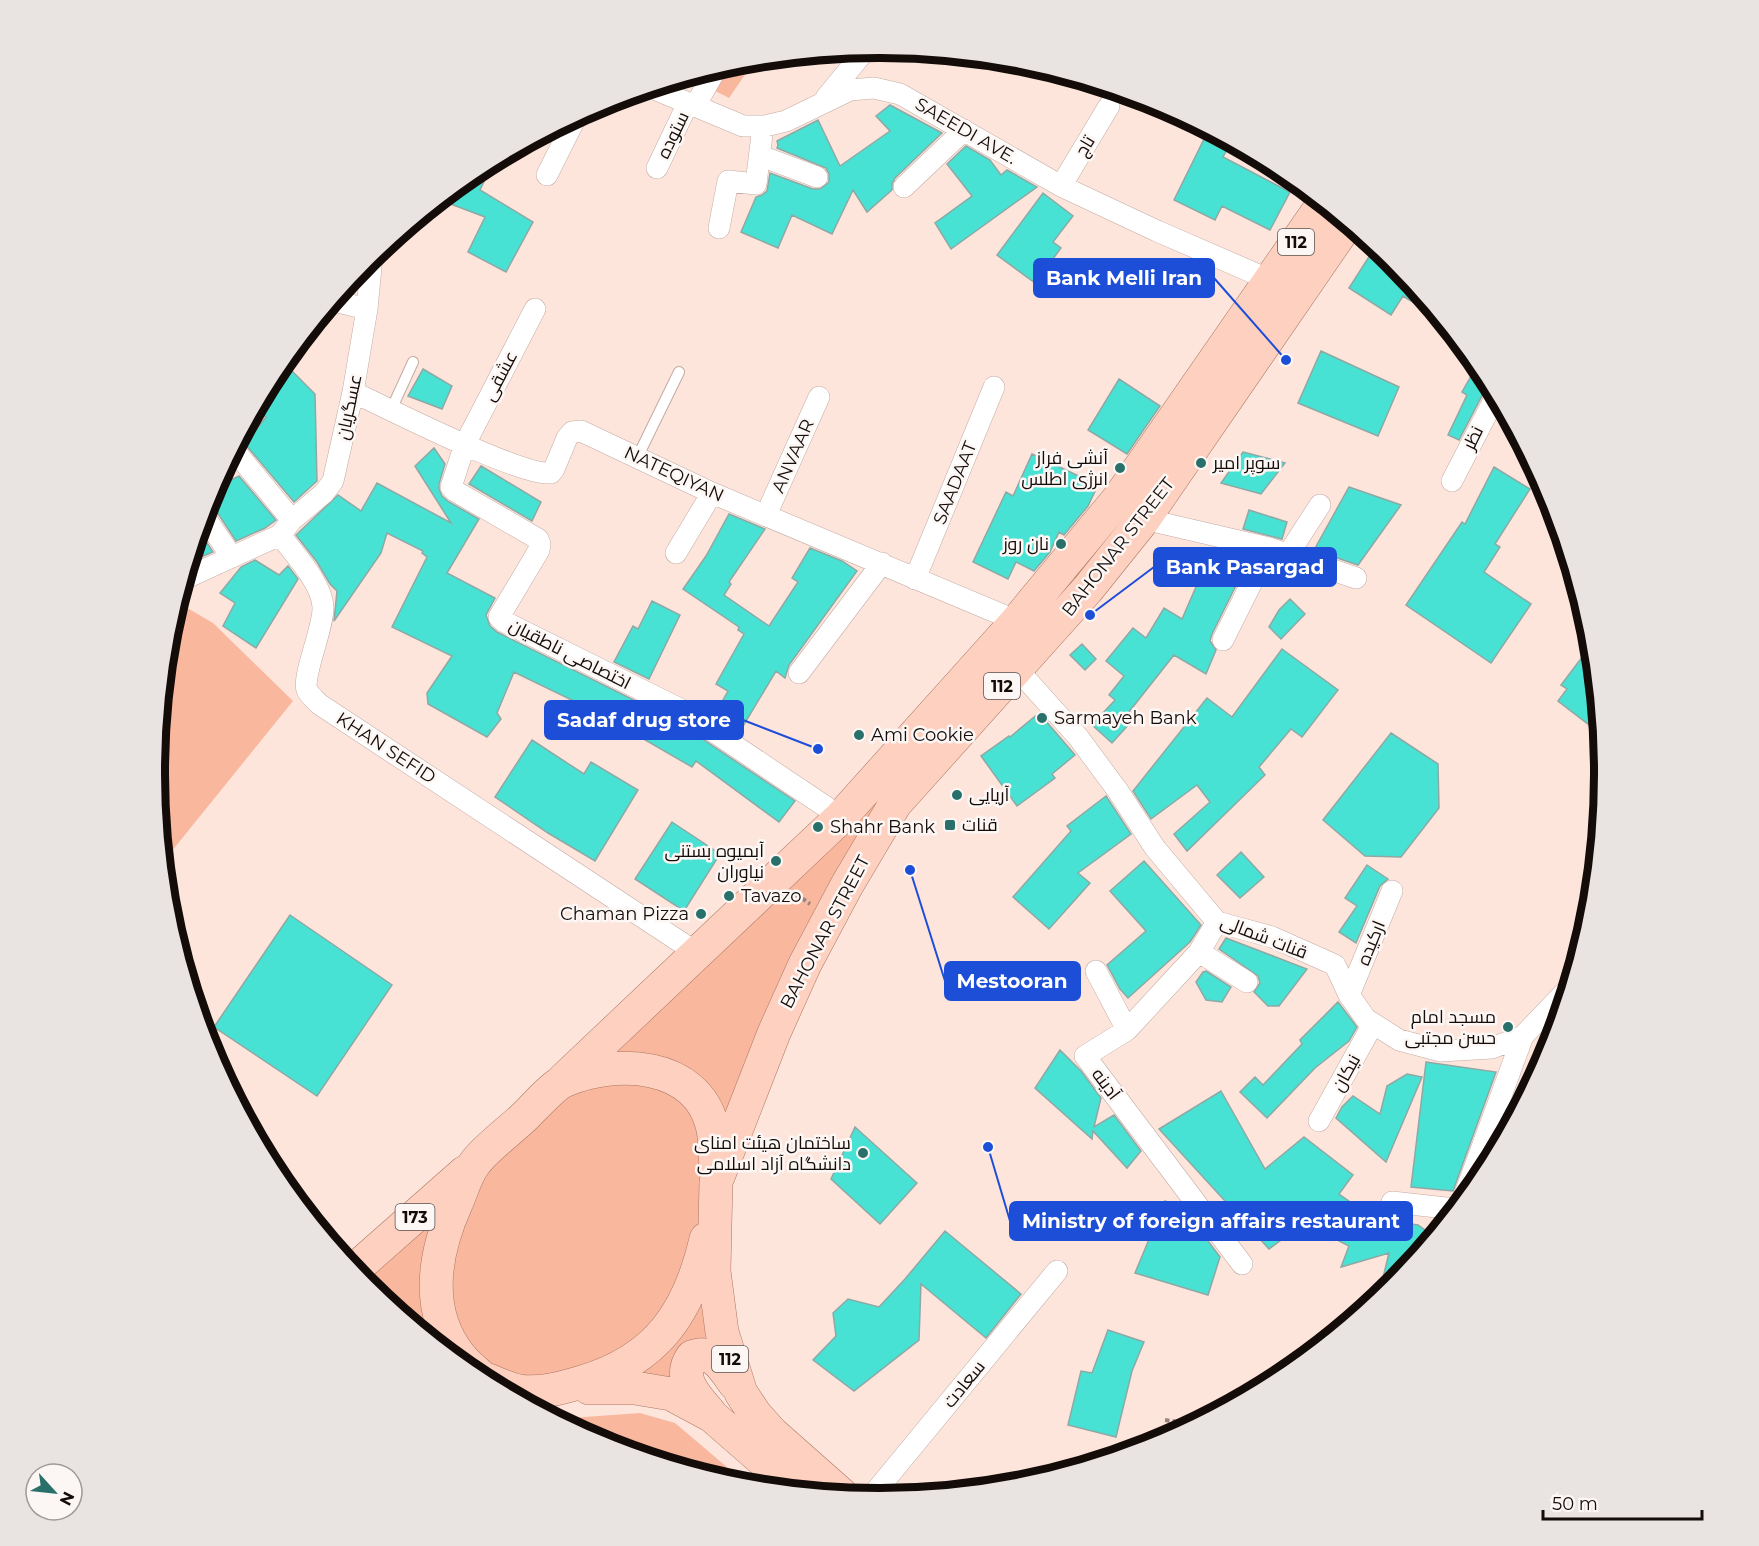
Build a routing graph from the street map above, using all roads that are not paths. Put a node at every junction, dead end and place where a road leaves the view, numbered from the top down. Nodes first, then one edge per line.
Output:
1 (858, 59) edge
2 (709, 80) edge
3 (662, 92) edge
4 (823, 101) junction
5 (692, 105) junction
6 (1109, 106) dead end
7 (763, 126) junction
8 (570, 129) edge
9 (964, 130) junction
10 (761, 156) junction
11 (657, 168) dead end
12 (547, 175) dead end
13 (818, 177) dead end
14 (1061, 186) junction
15 (904, 187) dead end
16 (1319, 210) edge
17 (719, 228) dead end
18 (1343, 230) edge
19 (371, 272) edge
20 (1270, 280) junction
21 (341, 303) edge
22 (367, 309) junction
23 (535, 309) dead end
24 (412, 362) dead end
25 (679, 372) dead end
26 (994, 387) dead end
27 (353, 392) junction
28 (819, 398) dead end
29 (1491, 405) edge
30 (391, 410) junction
31 (465, 444) junction
32 (239, 457) edge
33 (638, 458) junction
34 (1452, 481) dead end
35 (712, 493) junction
36 (1320, 505) dead end
37 (766, 515) junction
38 (1144, 519) junction
39 (210, 525) edge
40 (286, 528) junction
41 (1278, 552) junction
42 (675, 553) dead end
43 (232, 557) junction
44 (882, 563) junction
45 (193, 575) edge
46 (1356, 578) dead end
47 (915, 579) junction
48 (1017, 621) junction
49 (1224, 640) dead end
50 (1017, 669) junction
51 (800, 673) dead end
52 (841, 817) junction
53 (1392, 891) dead end
54 (1217, 922) junction
55 (1199, 952) junction
56 (697, 953) junction
57 (1096, 971) dead end
58 (1247, 982) dead end
59 (1349, 995) junction
60 (1557, 1001) edge
61 (1373, 1024) junction
62 (1127, 1030) junction
63 (1523, 1036) junction
64 (563, 1080) junction
65 (1319, 1121) dead end
66 (475, 1163) junction
67 (1473, 1171) edge
68 (716, 1182) junction
69 (1392, 1202) dead end
70 (1446, 1208) edge
71 (361, 1264) edge
72 (1242, 1264) dead end
73 (1057, 1271) dead end
74 (455, 1347) edge
75 (563, 1388) junction
76 (520, 1391) edge
77 (741, 1392) junction
78 (712, 1416) junction
79 (786, 1481) edge
80 (832, 1486) edge
81 (878, 1488) edge

1 - 4 street
2 - 5 street, ستوده
3 - 5 street, SAEEDI AVE.
4 - 7 street, SAEEDI AVE.
4 - 9 street, SAEEDI AVE.
5 - 7 street, SAEEDI AVE.
5 - 11 street, ستوده
6 - 14 street, تاج
7 - 10 street
8 - 12 street
9 - 14 street, SAEEDI AVE.
9 - 15 street
10 - 13 street
10 - 17 street
14 - 20 street, SAEEDI AVE.
16 - 20 main road, BAHONAR STREET / 112
18 - 38 main road, BAHONAR STREET / 112
19 - 22 street, عسگریان
20 - 48 main road, BAHONAR STREET / 112
21 - 22 street
22 - 27 street, عسگریان
23 - 31 street, عشقی
24 - 30 lane
25 - 33 lane
26 - 47 street, SAADAAT
27 - 30 street, NATEQIYAN
27 - 40 street, عسگریان
28 - 37 street, ANVAAR
29 - 34 street, نظر
30 - 31 street, NATEQIYAN
31 - 33 street, NATEQIYAN
31 - 52 street, اختصاصی ناطقیان
32 - 40 street, KHAN SEFID
33 - 35 street, NATEQIYAN
35 - 37 street, NATEQIYAN
35 - 42 street
36 - 41 street
37 - 44 street, NATEQIYAN
38 - 41 street
38 - 50 main road, BAHONAR STREET / 112
39 - 43 street
40 - 43 street
40 - 56 street, KHAN SEFID
41 - 46 street
41 - 49 street
43 - 45 street
44 - 47 street, NATEQIYAN
44 - 51 street
47 - 48 street, NATEQIYAN
48 - 52 main road, BAHONAR STREET / 112
50 - 54 street, قنات شمالى
50 - 68 main road, BAHONAR STREET / 112
52 - 56 main road, BAHONAR STREET / 112
53 - 59 street, ارکیده
54 - 55 street, آدینه
54 - 59 street, قنات شمالى
55 - 58 street
55 - 62 street, آدینه
56 - 64 main road, BAHONAR STREET / 112
57 - 62 street
59 - 61 street, قنات شمالى
60 - 63 street, قنات شمالى
61 - 63 street, قنات شمالى
61 - 65 street, نیکان
62 - 72 street, آدینه
63 - 67 street
64 - 66 main road, BAHONAR STREET
64 - 68 main road
66 - 71 main road, 173
66 - 74 main road
68 - 75 main road
68 - 77 main road, BAHONAR STREET / 112
69 - 70 street
73 - 81 street, سعادت
75 - 76 main road
75 - 78 main road
77 - 78 main road
77 - 80 main road, BAHONAR STREET / 112
78 - 79 main road

